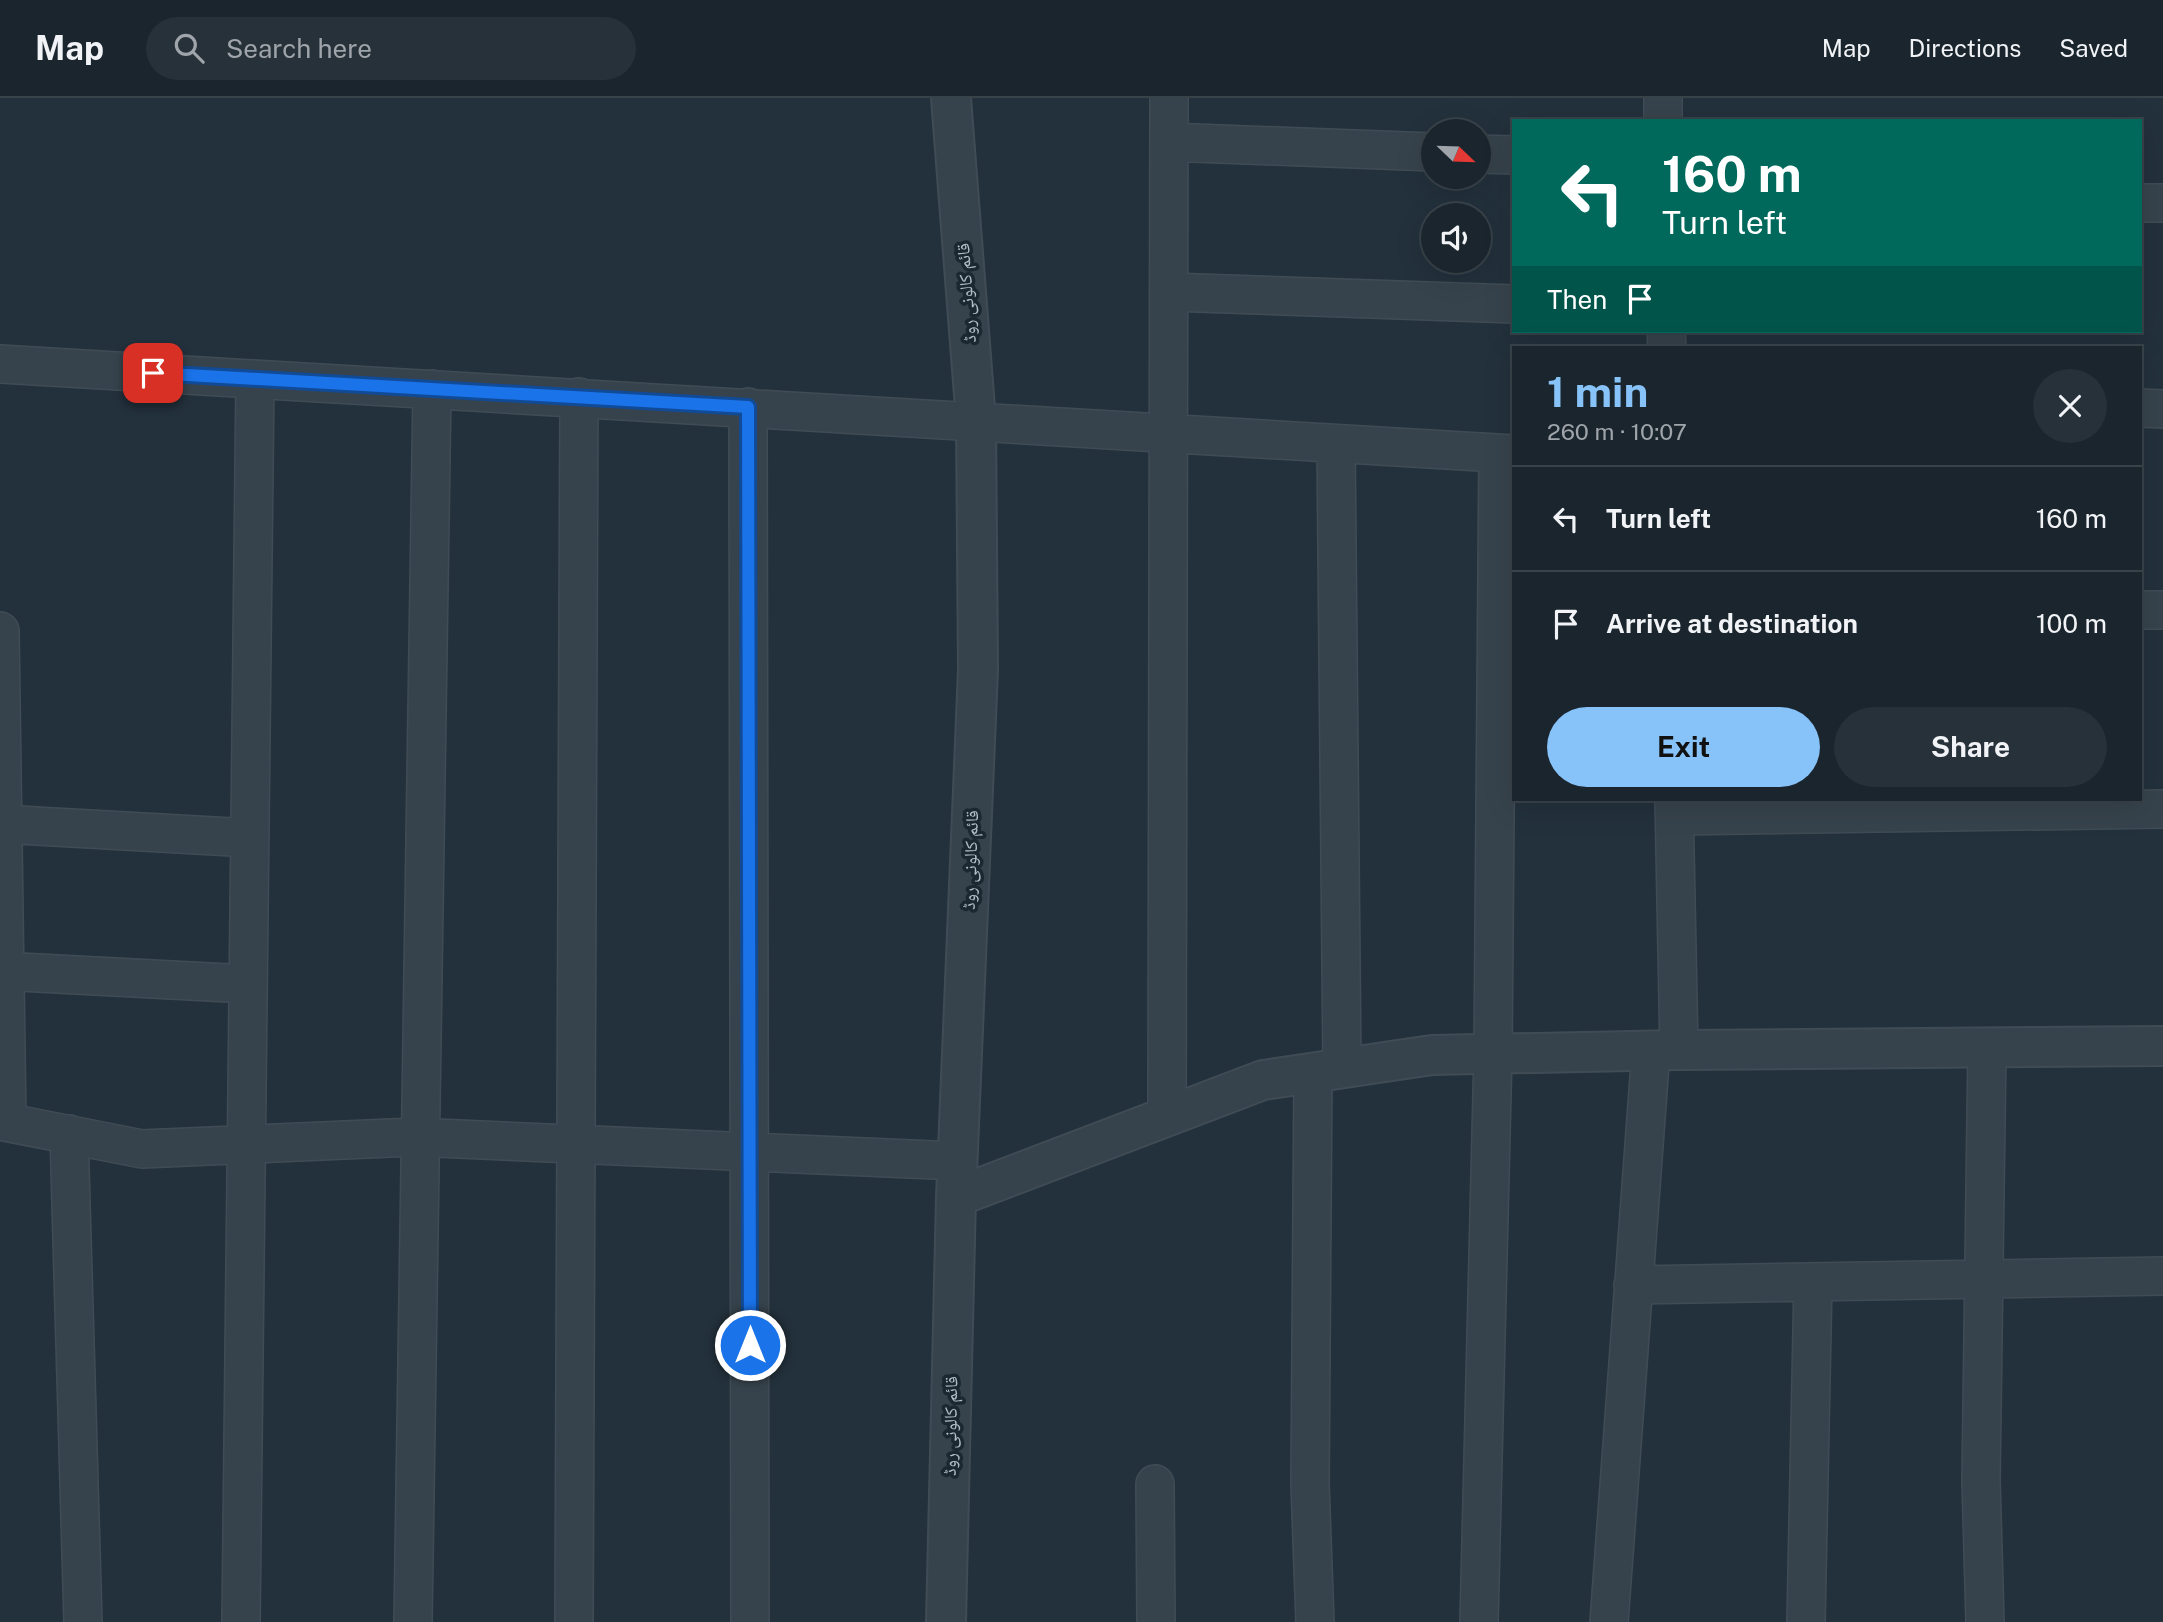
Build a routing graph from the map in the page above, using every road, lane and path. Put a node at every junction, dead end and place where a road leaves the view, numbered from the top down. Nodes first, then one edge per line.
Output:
1 (951, 98) edge
2 (1169, 98) edge
3 (1663, 98) edge
4 (1663, 119) edge
5 (1169, 142) junction
6 (1421, 152) edge
7 (1491, 154) edge
8 (1512, 155) edge
9 (2142, 203) edge
10 (2163, 203) edge
11 (1169, 292) junction
12 (1512, 304) edge
13 (0, 364) edge
14 (255, 379) junction
15 (432, 389) junction
16 (579, 397) junction
17 (748, 407) junction
18 (2142, 408) edge
19 (2163, 408) edge
20 (976, 421) junction
21 (1169, 433) junction
22 (1336, 444) junction
23 (1506, 454) edge
24 (2142, 610) edge
25 (2163, 610) edge
26 (0, 631) edge
27 (1675, 808) edge
28 (2163, 809) edge
29 (1, 825) edge
30 (250, 838) junction
31 (2, 972) edge
32 (248, 984) junction
33 (2163, 1046) edge
34 (1987, 1048) junction
35 (1665, 1050) junction
36 (1493, 1053) junction
37 (1327, 1070) junction
38 (1167, 1117) junction
39 (4, 1122) edge
40 (69, 1134) junction
41 (420, 1138) junction
42 (246, 1144) junction
43 (577, 1144) junction
44 (749, 1152) junction
45 (957, 1179) junction
46 (2163, 1276) edge
47 (1984, 1279) junction
48 (1813, 1282) junction
49 (1633, 1284) junction
50 (1155, 1484) dead end
51 (83, 1622) edge
52 (240, 1622) edge
53 (412, 1622) edge
54 (574, 1622) edge
55 (750, 1622) edge
56 (946, 1622) edge
57 (1156, 1622) edge
58 (1315, 1622) edge
59 (1479, 1622) edge
60 (1609, 1622) edge
61 (1807, 1622) edge
62 (1985, 1622) edge

1 - 20 street, قائم کالونی روڈ
2 - 5 street
3 - 4 street
5 - 6 street
5 - 11 street
7 - 8 street
9 - 10 street
11 - 12 street
11 - 21 street
13 - 14 street
14 - 15 street
14 - 30 street
15 - 16 street
15 - 41 street
16 - 17 street
16 - 43 street
17 - 20 street
17 - 44 street
18 - 19 street
20 - 21 street
20 - 45 street, قائم کالونی روڈ
21 - 22 street
21 - 38 street
22 - 23 street
22 - 37 street
23 - 36 street
24 - 25 street
26 - 29 street
27 - 28 street
27 - 35 street
29 - 30 street
29 - 31 street
30 - 32 street
31 - 32 street
31 - 39 street
32 - 42 street
33 - 34 street
34 - 35 street
34 - 47 street
35 - 36 street
35 - 49 street
36 - 37 street
36 - 59 street
37 - 38 street
37 - 58 street
38 - 45 street
39 - 40 street
40 - 42 street
40 - 51 street
41 - 42 street
41 - 43 street
41 - 53 street
42 - 52 street
43 - 44 street
43 - 54 street
44 - 45 street
44 - 55 street
45 - 56 street, قائم کالونی روڈ
46 - 47 street
47 - 48 street
47 - 62 street
48 - 49 street
48 - 61 street
49 - 60 street
50 - 57 street

